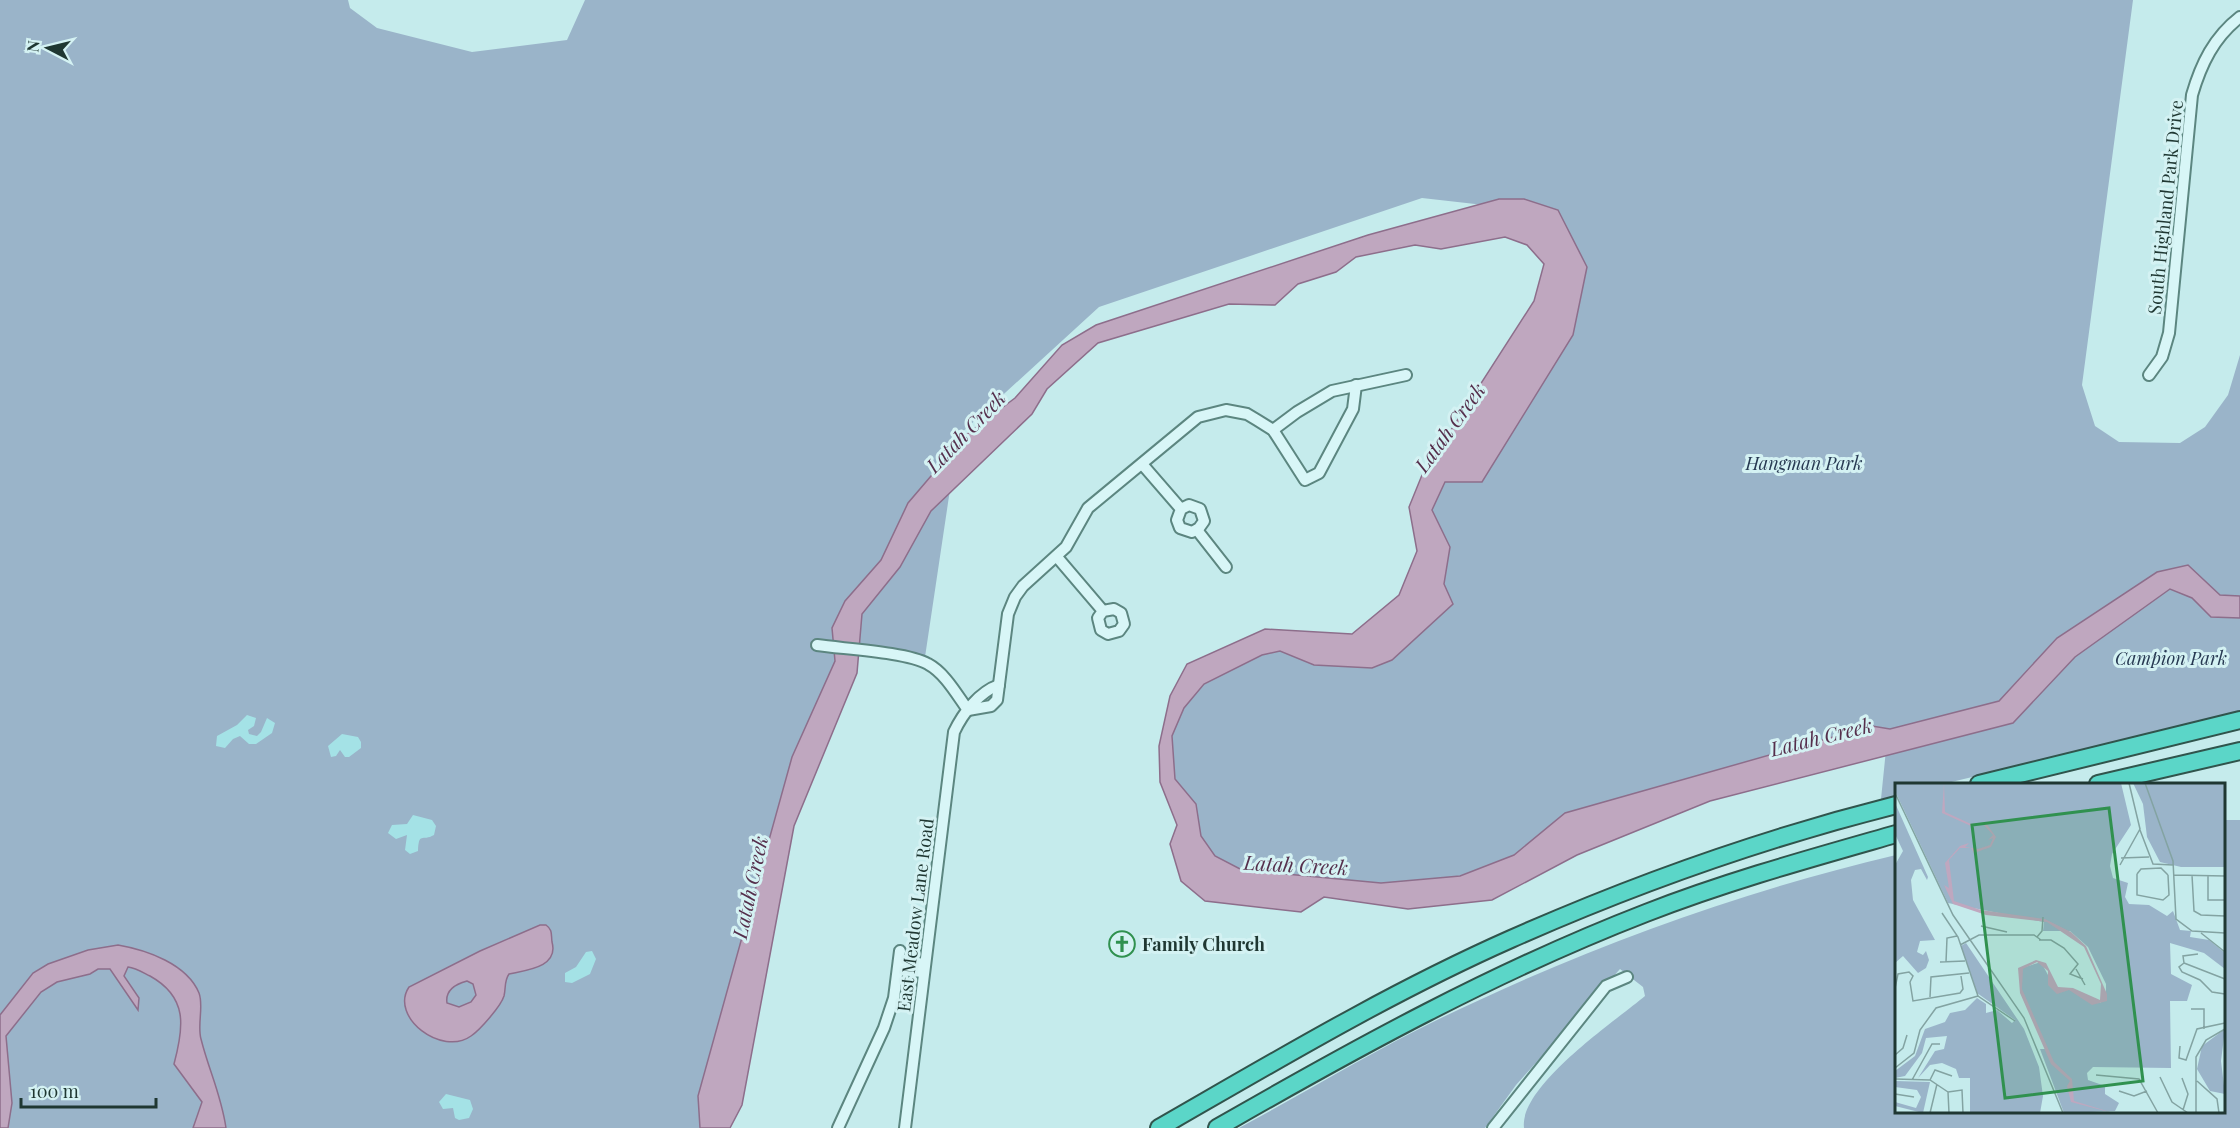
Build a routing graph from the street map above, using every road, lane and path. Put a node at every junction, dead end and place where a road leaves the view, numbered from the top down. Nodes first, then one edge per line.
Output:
1 (2240, 17) edge
2 (1406, 375) dead end
3 (2149, 375) dead end
4 (1356, 385) junction
5 (1273, 430) junction
6 (1142, 464) junction
7 (1181, 508) junction
8 (1197, 530) junction
9 (1057, 557) junction
10 (1226, 567) dead end
11 (1102, 611) dead end
12 (817, 645) dead end
13 (968, 710) junction
14 (2240, 720) edge
15 (2240, 751) edge
16 (1983, 783) edge
17 (2102, 783) edge
18 (1895, 805) edge
19 (1895, 834) edge
20 (925, 968) junction
21 (1627, 977) dead end
22 (838, 1128) edge
23 (905, 1128) edge
24 (1159, 1128) edge
25 (1216, 1128) edge
26 (1493, 1128) edge

1 - 3 street, South Highland Park Drive
2 - 4 street
4 - 5 street
4 - 5 street
5 - 6 street
6 - 7 street
6 - 9 street
7 - 8 street
7 - 8 street
8 - 10 street
9 - 11 street
9 - 13 street
12 - 13 street
13 - 20 street, East Meadow Lane Road
14 - 16 highway
15 - 17 highway
18 - 24 highway
19 - 25 highway
20 - 22 street
20 - 23 street, East Meadow Lane Road
21 - 26 street

